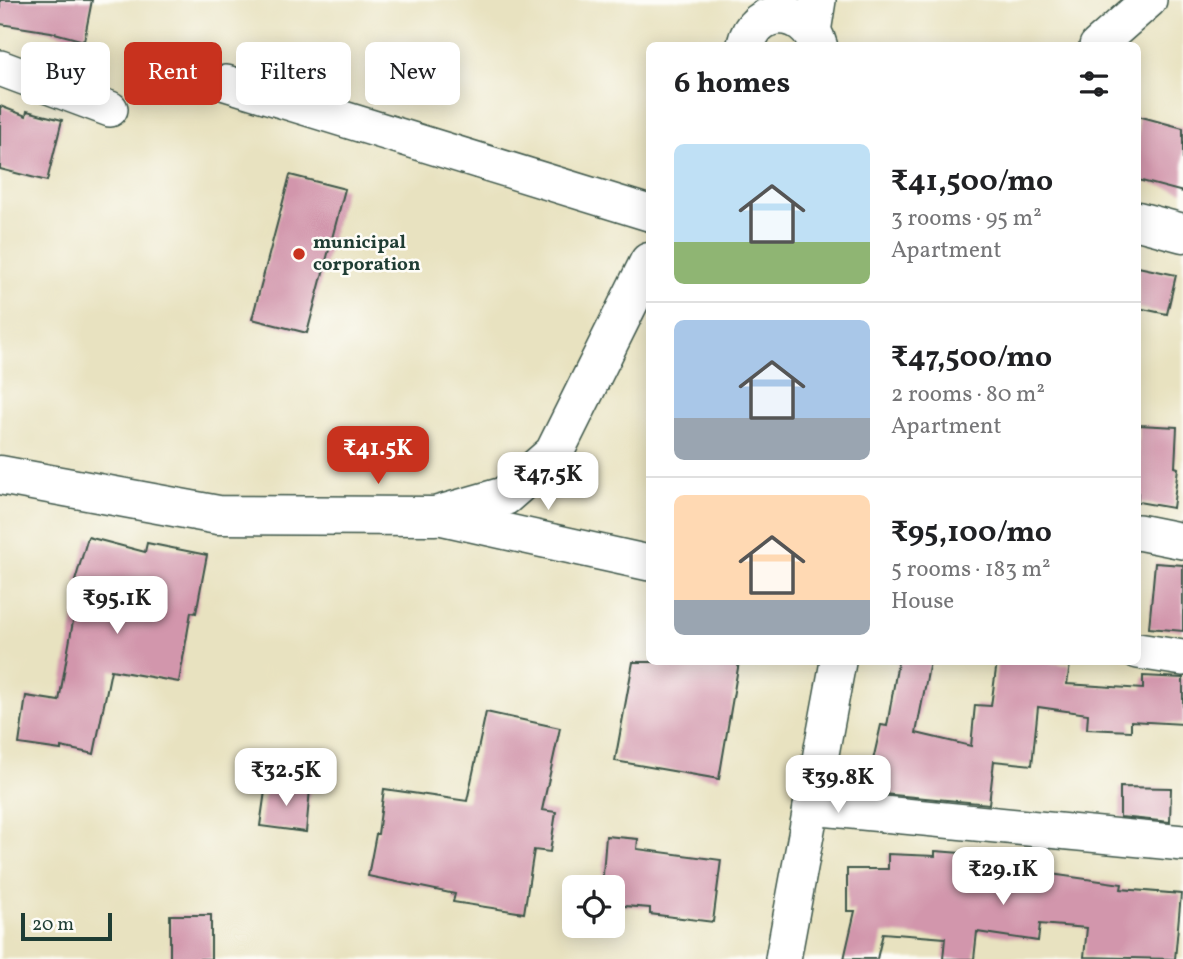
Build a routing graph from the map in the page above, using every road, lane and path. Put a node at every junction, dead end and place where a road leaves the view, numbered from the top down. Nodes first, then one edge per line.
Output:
1 (1149, 0) edge
2 (753, 23) edge
3 (816, 26) edge
4 (1102, 42) edge
5 (0, 68) edge
6 (226, 83) dead end
7 (110, 109) dead end
8 (646, 212) edge
9 (1141, 222) edge
10 (1183, 233) edge
11 (646, 268) edge
12 (0, 475) edge
13 (435, 516) junction
14 (1141, 533) edge
15 (1183, 541) edge
16 (646, 562) edge
17 (1141, 652) edge
18 (1183, 659) edge
19 (837, 665) edge
20 (811, 807) junction
21 (1183, 843) edge
22 (783, 959) edge

1 - 4 street
2 - 3 main road
5 - 7 street
6 - 8 street
9 - 10 main road
11 - 13 main road
12 - 13 main road
13 - 16 street
14 - 15 street
17 - 18 street
19 - 20 street
20 - 21 street
20 - 22 street

